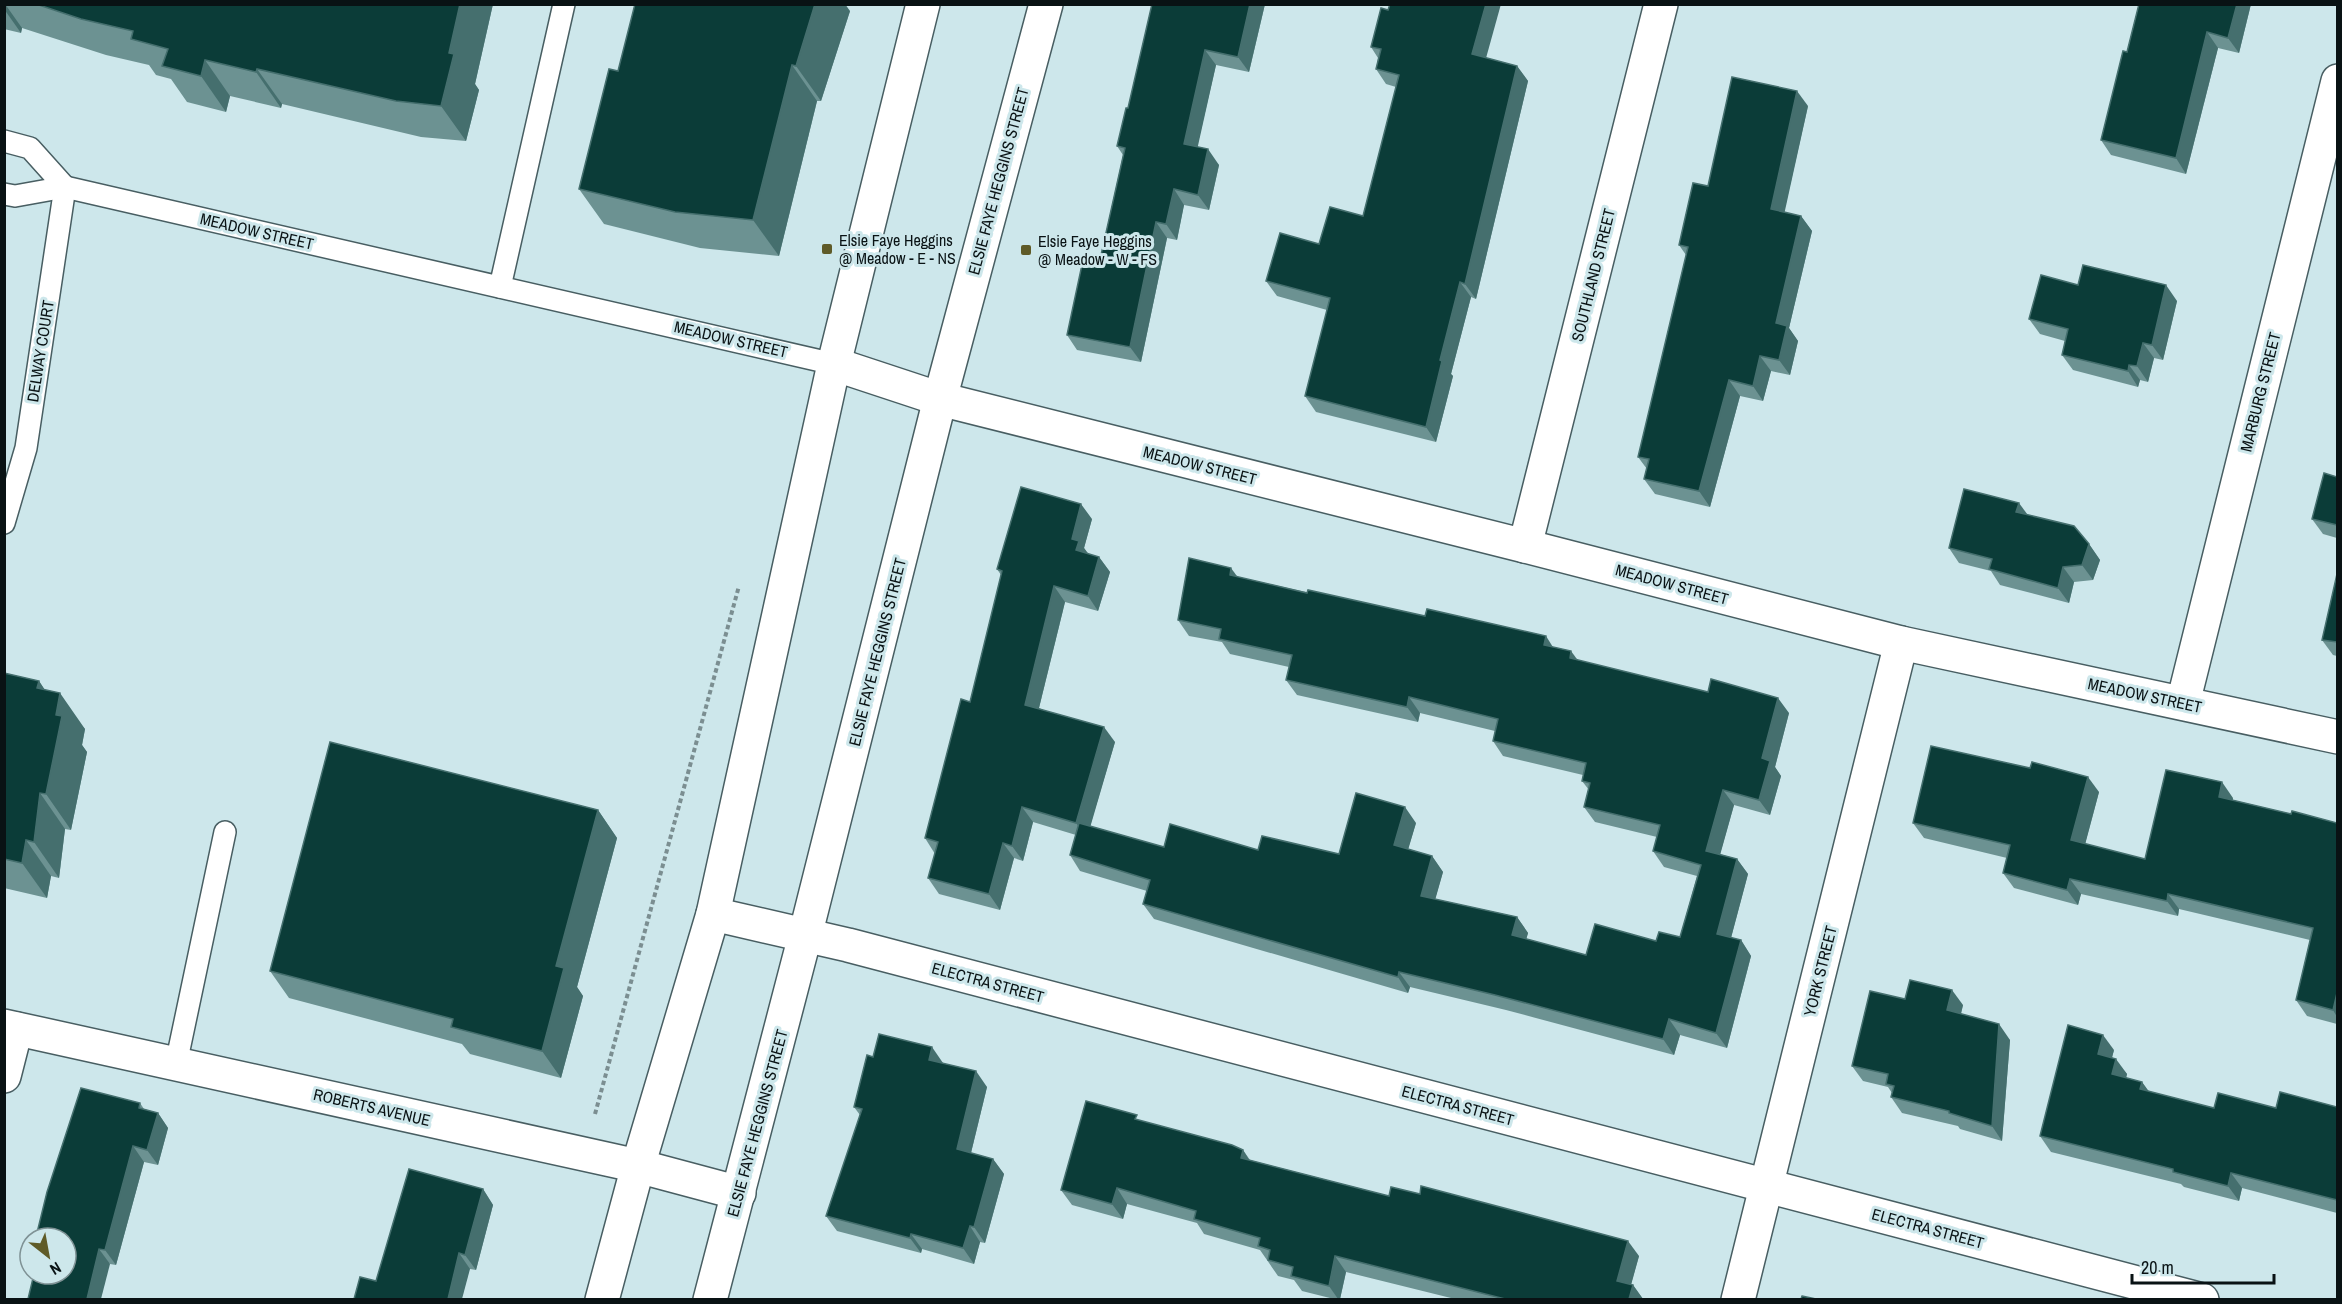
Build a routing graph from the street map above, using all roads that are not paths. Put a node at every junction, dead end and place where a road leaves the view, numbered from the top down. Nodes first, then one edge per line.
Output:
1 (564, 4) edge
2 (923, 4) edge
3 (1046, 4) edge
4 (1661, 4) edge
5 (2337, 81) edge
6 (4, 141) edge
7 (65, 188) junction
8 (4, 194) edge
9 (500, 287) junction
10 (834, 364) junction
11 (940, 399) junction
12 (6, 518) edge
13 (1526, 546) junction
14 (1901, 643) junction
15 (2183, 703) junction
16 (2337, 737) edge
17 (225, 832) dead end
18 (713, 914) junction
19 (805, 936) junction
20 (10, 1027) edge
21 (176, 1064) junction
22 (4, 1076) edge
23 (638, 1166) junction
24 (1766, 1186) junction
25 (739, 1193) junction
26 (602, 1299) edge
27 (710, 1299) edge
28 (1738, 1299) edge
29 (2202, 1299) edge

1 - 9 lane
2 - 10 street
3 - 11 street, ELSIE FAYE HEGGINS STREET
4 - 13 street, SOUTHLAND STREET
5 - 15 street, MARBURG STREET
6 - 7 lane
7 - 8 lane, MEADOW STREET
7 - 9 lane, MEADOW STREET
7 - 12 lane, DELWAY COURT
9 - 10 lane, MEADOW STREET
10 - 11 street, MEADOW STREET
10 - 18 street
11 - 13 street, MEADOW STREET
11 - 19 street, ELSIE FAYE HEGGINS STREET
13 - 14 street, MEADOW STREET
14 - 15 street, MEADOW STREET
14 - 24 street, YORK STREET
15 - 16 street, MEADOW STREET
17 - 21 lane
18 - 19 street, ELECTRA STREET
18 - 23 street
19 - 24 street, ELECTRA STREET
19 - 25 street, ELSIE FAYE HEGGINS STREET
20 - 21 street, ROBERTS AVENUE
20 - 22 street
21 - 23 street, ROBERTS AVENUE
23 - 25 street, ROBERTS AVENUE
23 - 26 street
24 - 28 street, YORK STREET
24 - 29 street, ELECTRA STREET
25 - 27 street, ELSIE FAYE HEGGINS STREET

